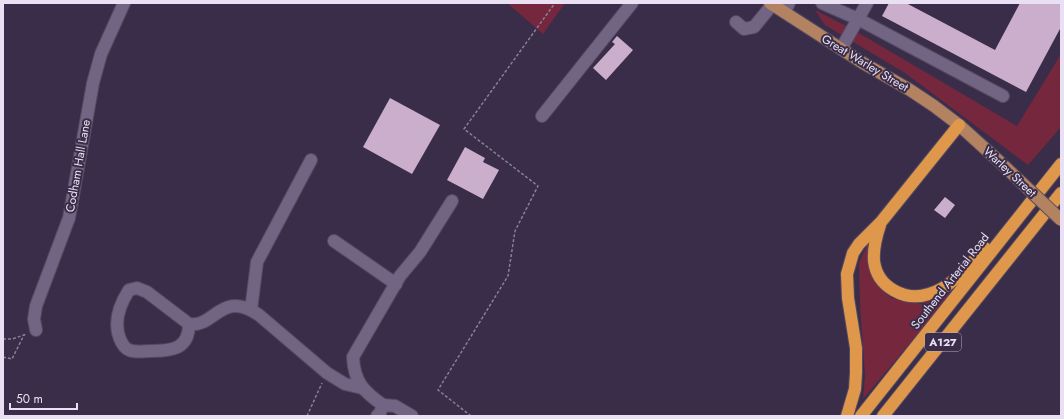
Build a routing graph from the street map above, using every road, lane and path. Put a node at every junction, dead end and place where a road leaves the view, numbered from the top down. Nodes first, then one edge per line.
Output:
1 (124, 3) edge
2 (555, 3) edge
3 (632, 3) edge
4 (822, 3) edge
5 (867, 3) edge
6 (771, 4) edge
7 (786, 7) edge
8 (858, 19) junction
9 (736, 22) dead end
10 (842, 49) junction
11 (1003, 96) dead end
12 (542, 116) dead end
13 (959, 125) junction
14 (311, 160) dead end
15 (1061, 163) edge
16 (1061, 193) edge
17 (1061, 199) edge
18 (452, 201) dead end
19 (1061, 220) edge
20 (881, 222) junction
21 (334, 241) dead end
22 (1002, 268) junction
23 (396, 284) junction
24 (251, 310) junction
25 (189, 324) junction
26 (36, 330) joint
27 (24, 335) junction
28 (3, 339) edge
29 (3, 357) edge
30 (327, 373) junction
31 (362, 388) junction
32 (380, 413) edge
33 (307, 416) edge
34 (412, 416) edge
35 (472, 416) edge
36 (847, 416) edge
37 (861, 416) edge
38 (883, 416) edge

1 - 26 street, Codham Hall Lane
2 - 35 path
3 - 12 street
4 - 8 street
5 - 8 street
6 - 7 main road, Great Warley Street
6 - 9 street
7 - 10 main road, Great Warley Street
8 - 10 street
8 - 11 street
10 - 13 main road, Great Warley Street
13 - 19 main road, Warley Street, bridge
13 - 20 highway
14 - 24 street
15 - 20 highway
15 - 37 highway, Southend Arterial Road / A127
16 - 22 highway, A127
17 - 22 highway
18 - 23 street
20 - 36 highway
21 - 23 street
22 - 38 highway, A127
23 - 31 street
24 - 25 street
24 - 30 street
25 - 25 street
26 - 27 path
27 - 28 path
27 - 29 path
30 - 31 street
30 - 33 path
31 - 32 street
32 - 34 street

